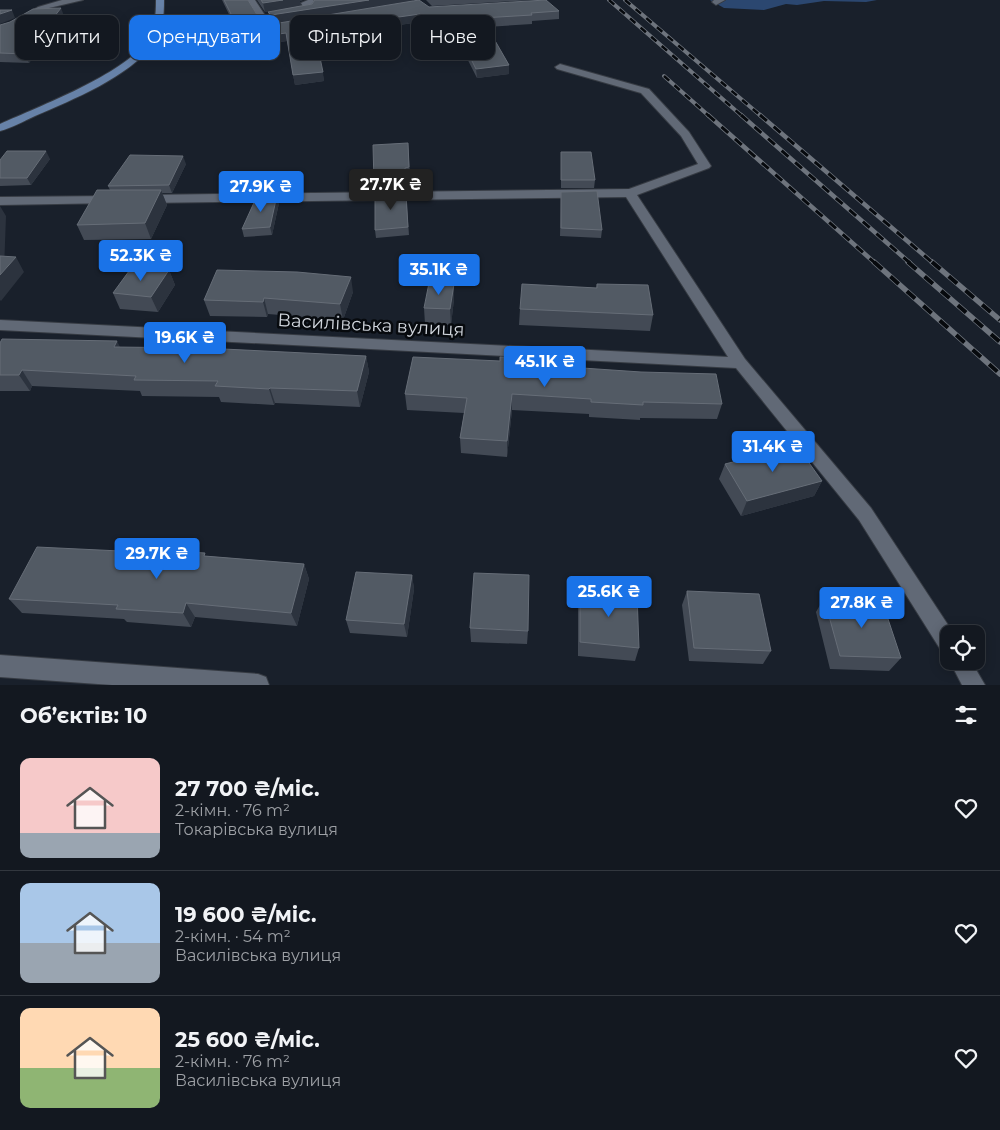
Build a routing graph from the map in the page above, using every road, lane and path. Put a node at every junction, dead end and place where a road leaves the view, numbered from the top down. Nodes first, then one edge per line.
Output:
1 (79, 0) edge
2 (160, 0) edge
3 (251, 0) edge
4 (322, 0) edge
5 (281, 14) edge
6 (261, 15) edge
7 (288, 26) edge
8 (280, 27) edge
9 (0, 29) edge
10 (560, 67) dead end
11 (0, 128) edge
12 (630, 193) junction
13 (0, 201) edge
14 (0, 325) edge
15 (740, 363) junction
16 (940, 631) edge
17 (0, 666) edge
18 (965, 670) edge
19 (258, 685) edge
20 (974, 685) edge

1 - 9 street
2 - 11 main road
3 - 6 street
4 - 5 street
7 - 8 street
10 - 12 street
12 - 13 street
12 - 15 street
14 - 15 street, Василівська вулиця
15 - 16 street
17 - 19 street
18 - 20 street

